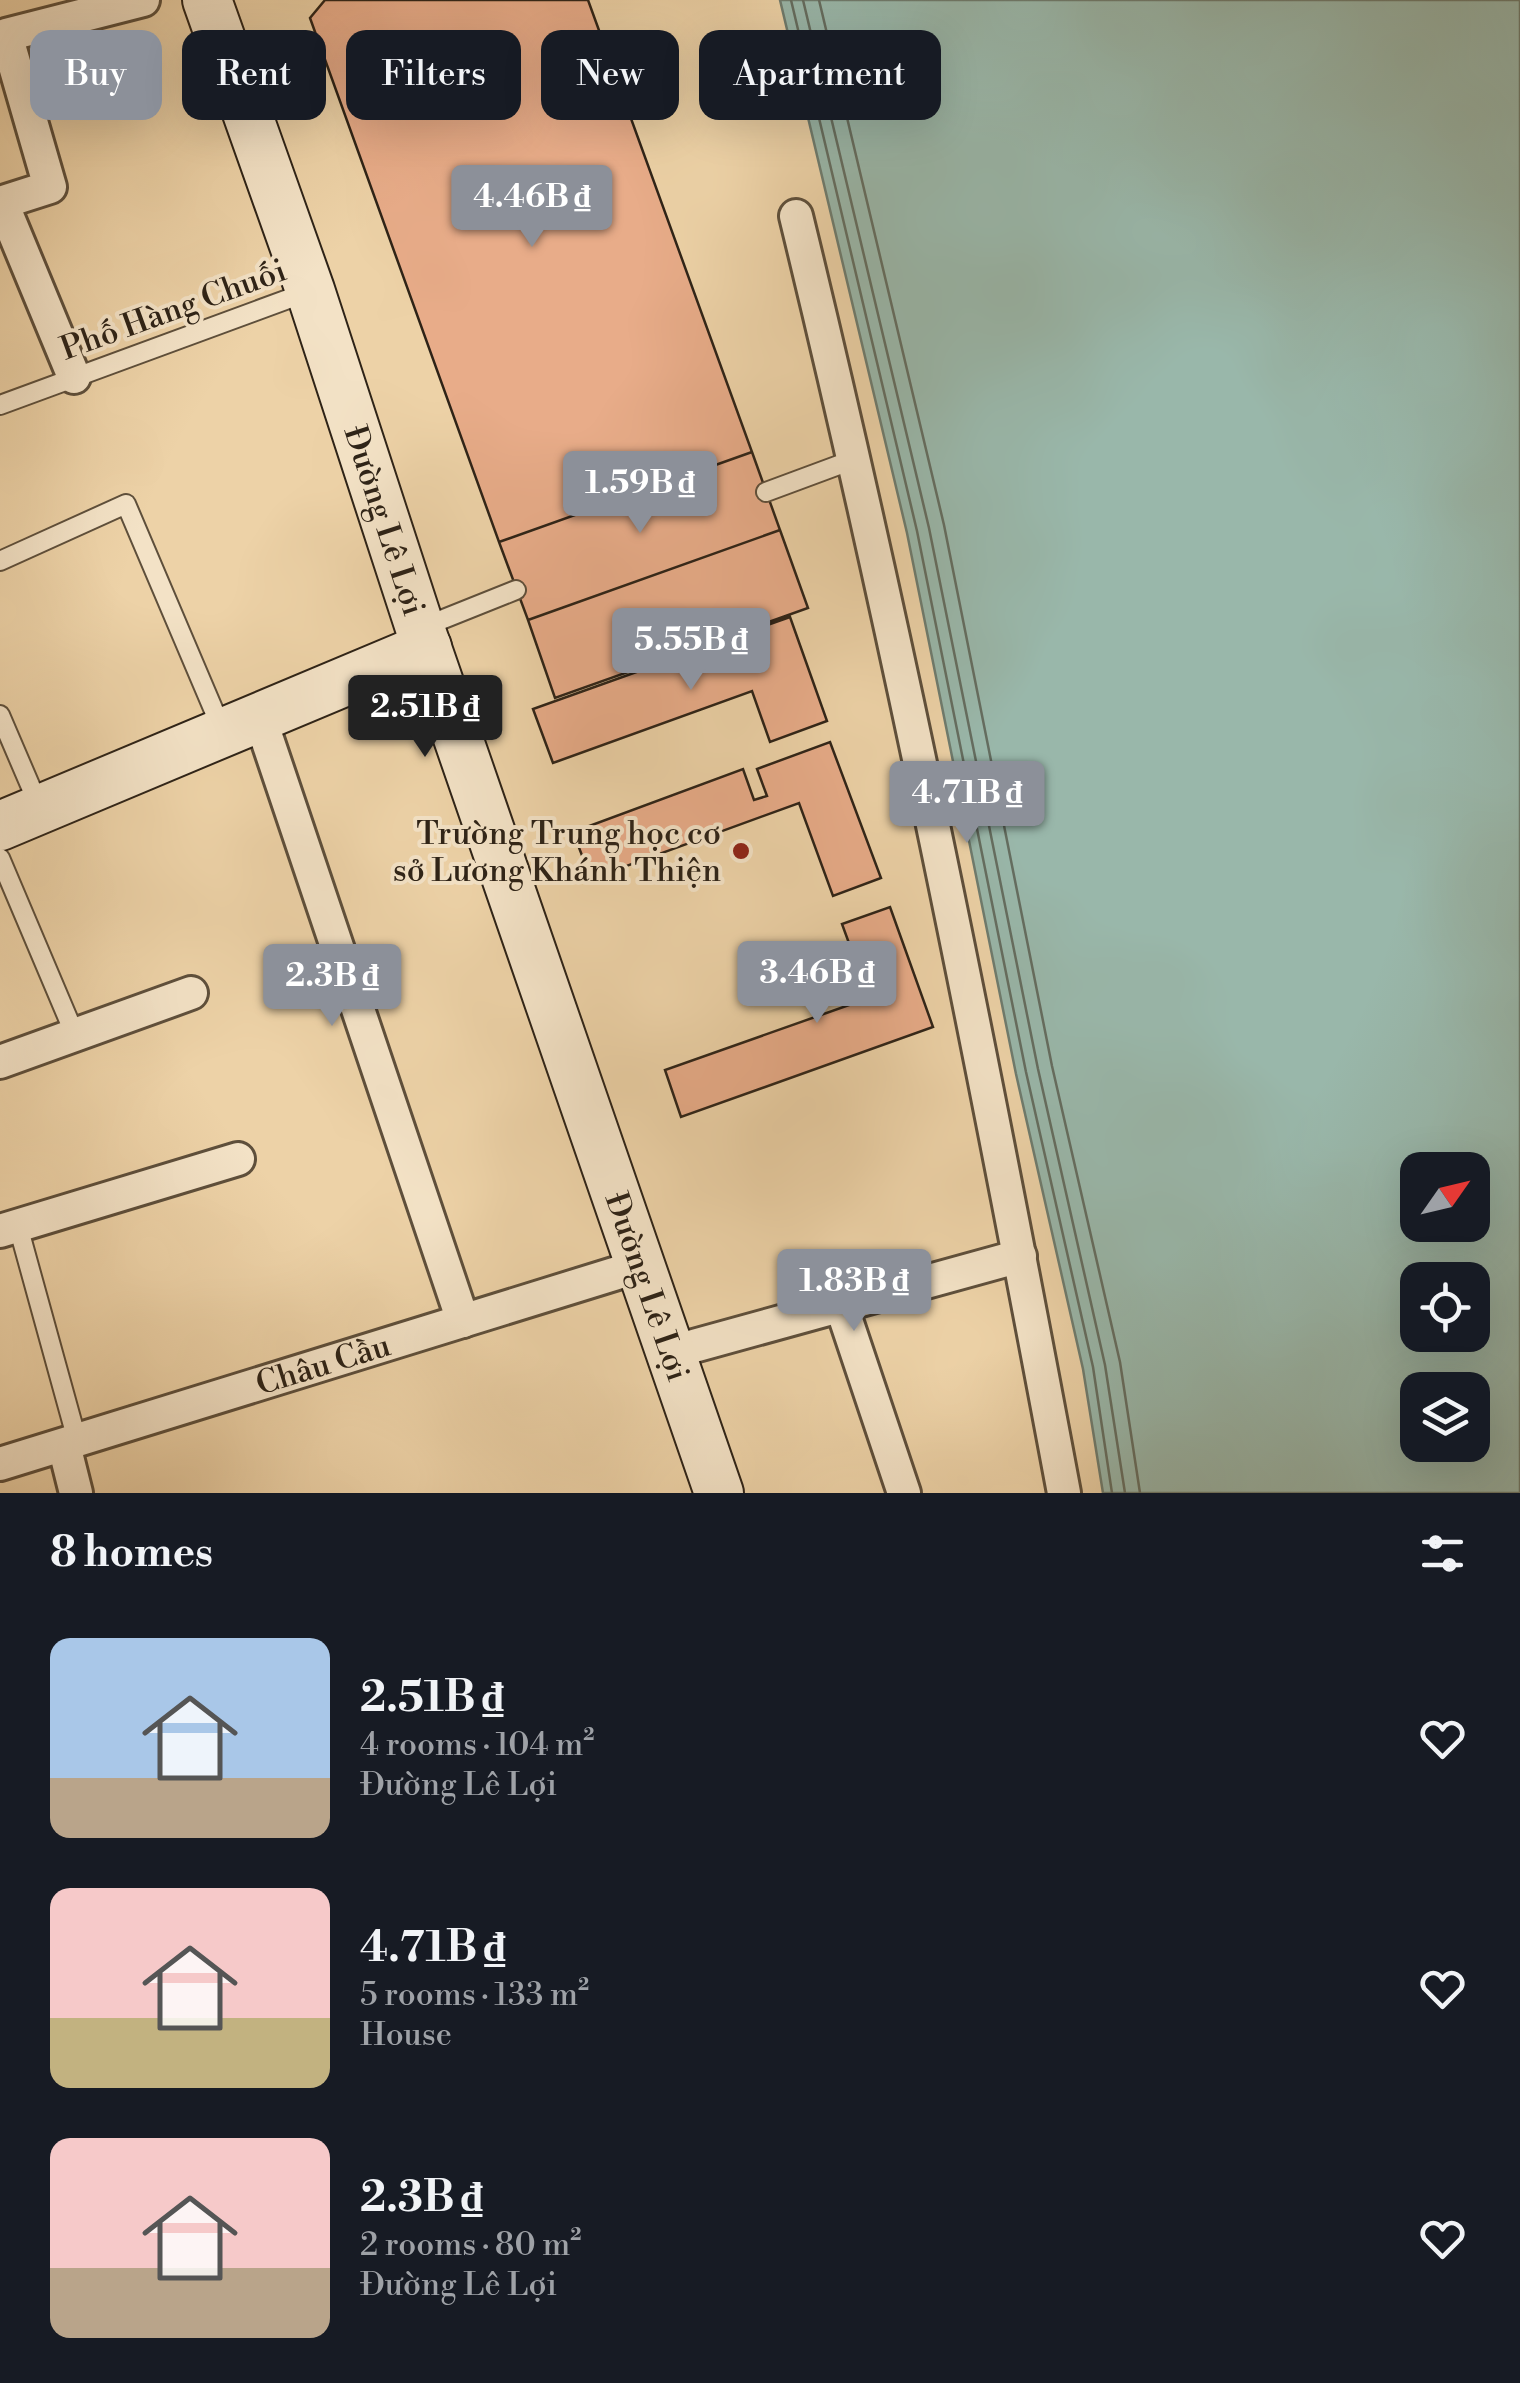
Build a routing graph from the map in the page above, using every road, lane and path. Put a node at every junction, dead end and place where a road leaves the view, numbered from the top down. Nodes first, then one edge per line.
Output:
1 (207, 0) edge
2 (132, 1) edge
3 (1, 203) edge
4 (796, 216) dead end
5 (310, 290) junction
6 (74, 377) junction
7 (0, 405) edge
8 (855, 459) junction
9 (766, 492) dead end
10 (0, 561) edge
11 (516, 590) dead end
12 (424, 638) junction
13 (0, 714) edge
14 (242, 725) junction
15 (20, 817) edge
16 (0, 858) edge
17 (191, 993) dead end
18 (75, 1035) junction
19 (0, 1062) edge
20 (238, 1158) dead end
21 (9, 1228) edge
22 (1020, 1256) junction
23 (643, 1265) junction
24 (841, 1305) junction
25 (463, 1321) junction
26 (672, 1352) junction
27 (70, 1442) junction
28 (0, 1464) edge
29 (76, 1493) edge
30 (719, 1493) edge
31 (904, 1493) edge
32 (1064, 1493) edge

1 - 5 street, Đường Lê Lợi
2 - 3 street
3 - 6 street
4 - 8 street
5 - 6 lane, Phố Hàng Chuối
5 - 12 street, Đường Lê Lợi
6 - 7 lane, Phố Hàng Chuối
8 - 9 lane
8 - 22 street
10 - 14 lane
11 - 12 lane
12 - 14 street
12 - 23 street, Đường Lê Lợi
13 - 15 lane
14 - 15 street
14 - 25 street
16 - 18 lane
17 - 18 street
18 - 19 street
20 - 21 street
21 - 27 lane
22 - 24 street
22 - 32 street
23 - 25 street, Châu Cầu
23 - 26 street, Đường Lê Lợi
24 - 26 street
24 - 31 street
25 - 27 street, Châu Cầu
26 - 30 street, Đường Lê Lợi
27 - 28 street, Châu Cầu
27 - 29 street

